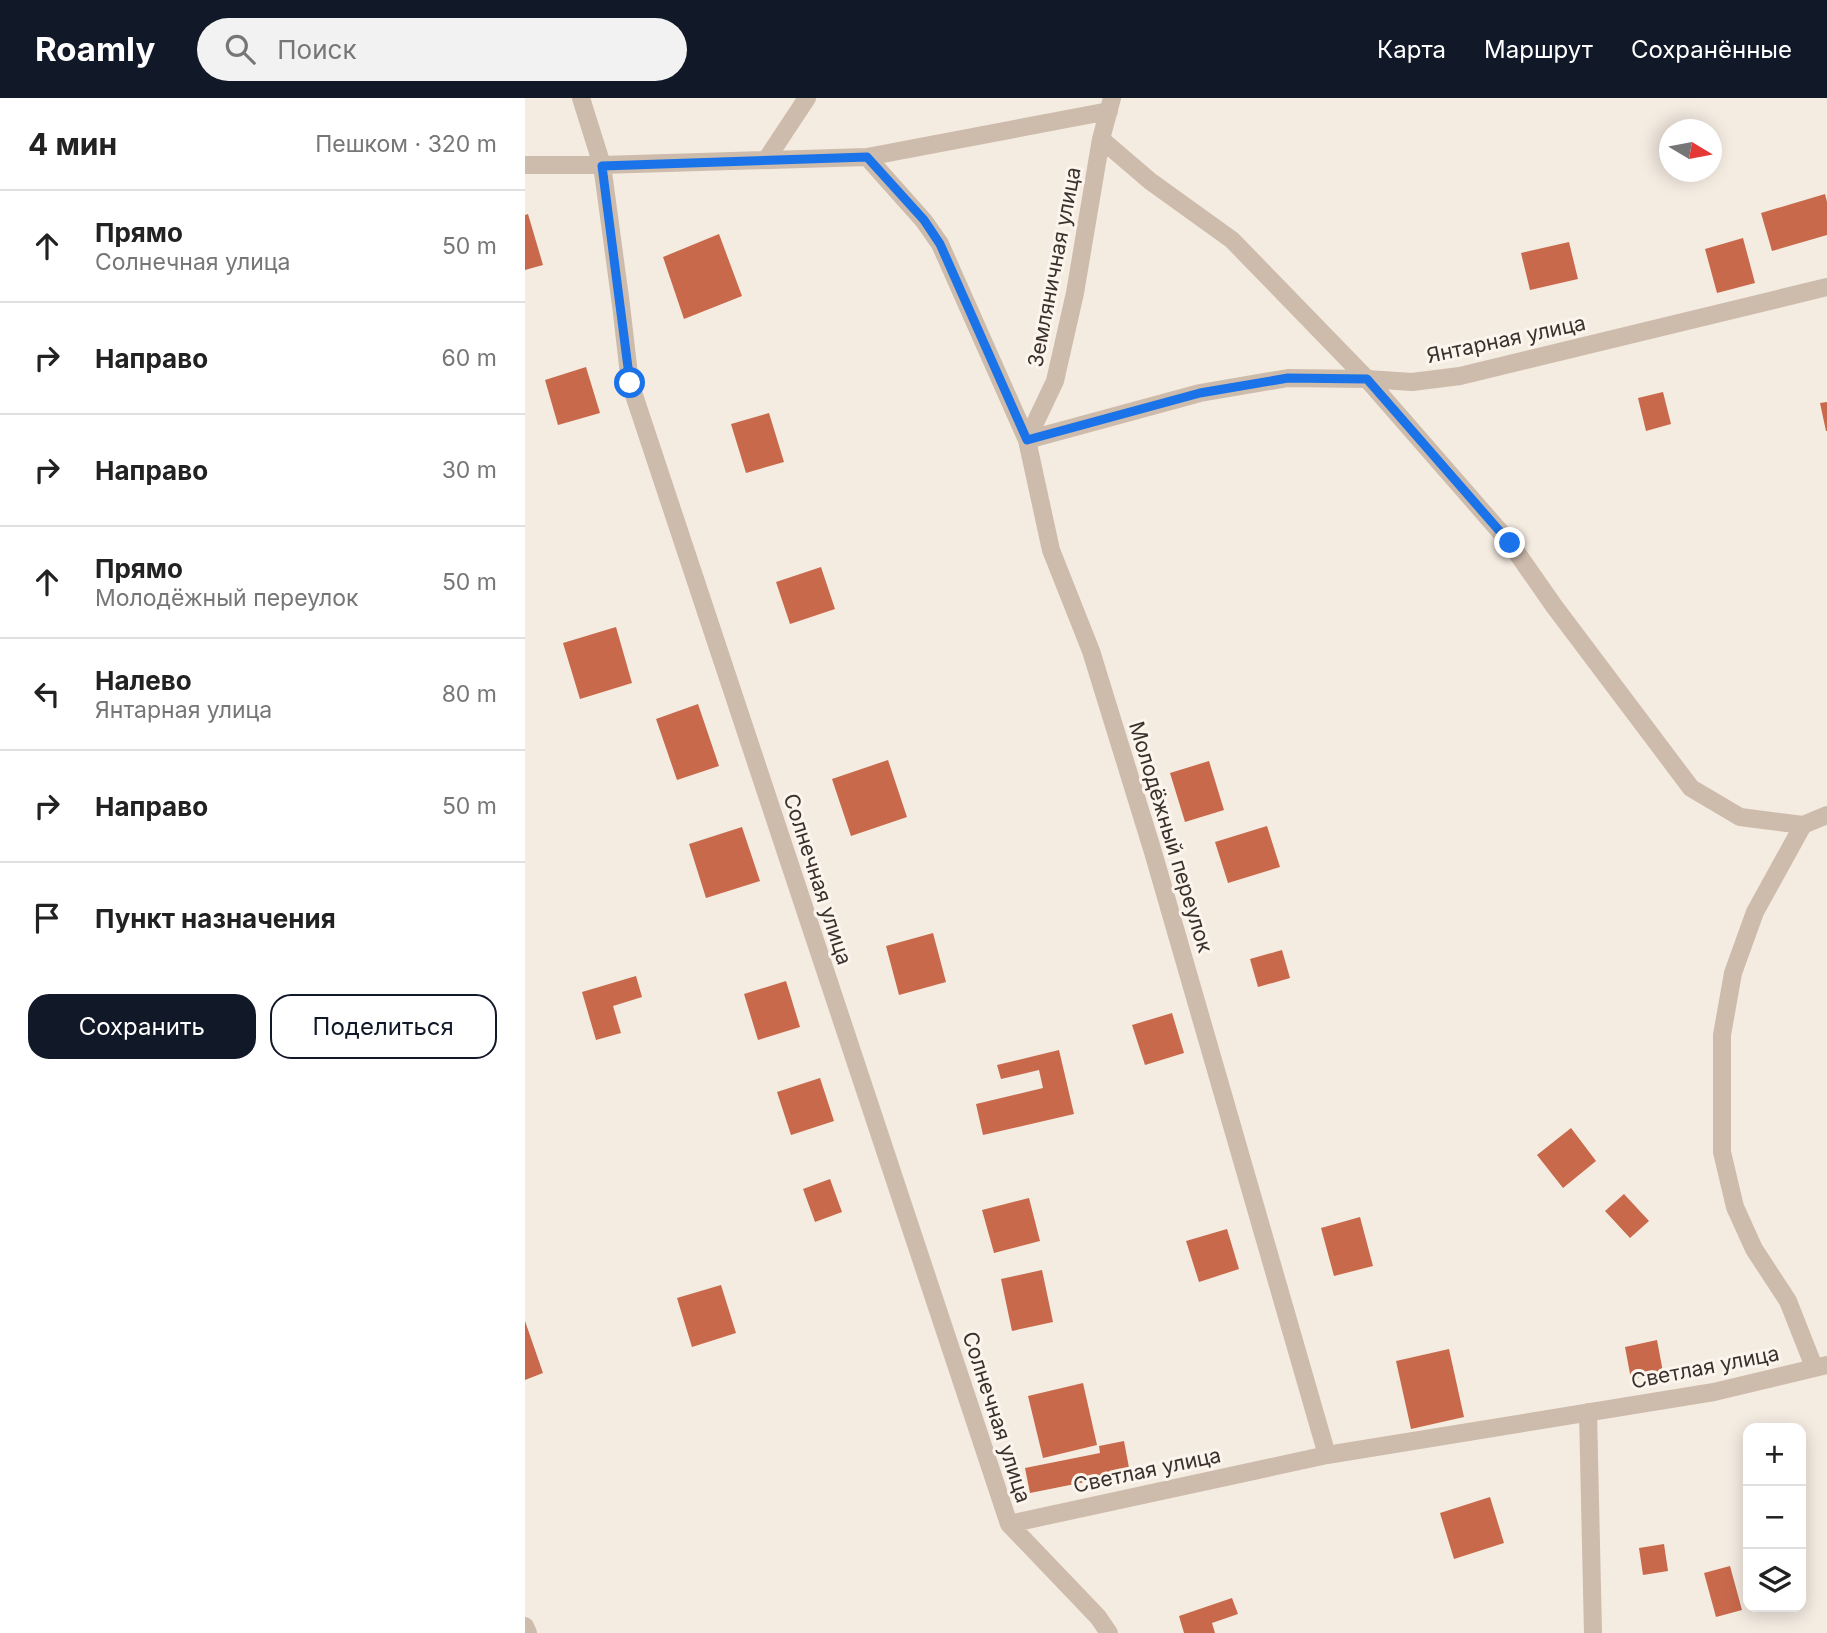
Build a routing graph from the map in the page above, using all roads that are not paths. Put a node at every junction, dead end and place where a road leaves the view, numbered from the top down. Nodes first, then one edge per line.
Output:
1 (581, 98) edge
2 (807, 98) edge
3 (1110, 105) edge
4 (1101, 139) junction
5 (867, 157) junction
6 (766, 160) junction
7 (525, 164) edge
8 (602, 166) junction
9 (1827, 287) edge
10 (1367, 379) junction
11 (1027, 440) junction
12 (1827, 815) edge
13 (1803, 825) junction
14 (1821, 1366) edge
15 (1588, 1412) junction
16 (1327, 1455) junction
17 (1009, 1524) junction
18 (525, 1626) edge
19 (528, 1633) edge
20 (1109, 1633) edge
21 (1594, 1633) edge

1 - 8 street, Солнечная улица
2 - 6 street
3 - 4 street, Земляничная улица
3 - 5 street
4 - 10 street
4 - 11 street, Земляничная улица
5 - 6 street
5 - 11 street, Молодёжный переулок
6 - 8 street
7 - 8 street
8 - 17 street, Солнечная улица
9 - 10 street, Янтарная улица
10 - 11 street, Янтарная улица
10 - 13 street
11 - 16 street, Молодёжный переулок
12 - 13 street
13 - 14 street, Светлая улица
14 - 15 street, Светлая улица
15 - 16 street, Светлая улица
15 - 21 street
16 - 17 street, Светлая улица
17 - 20 street, Солнечная улица
18 - 19 street

